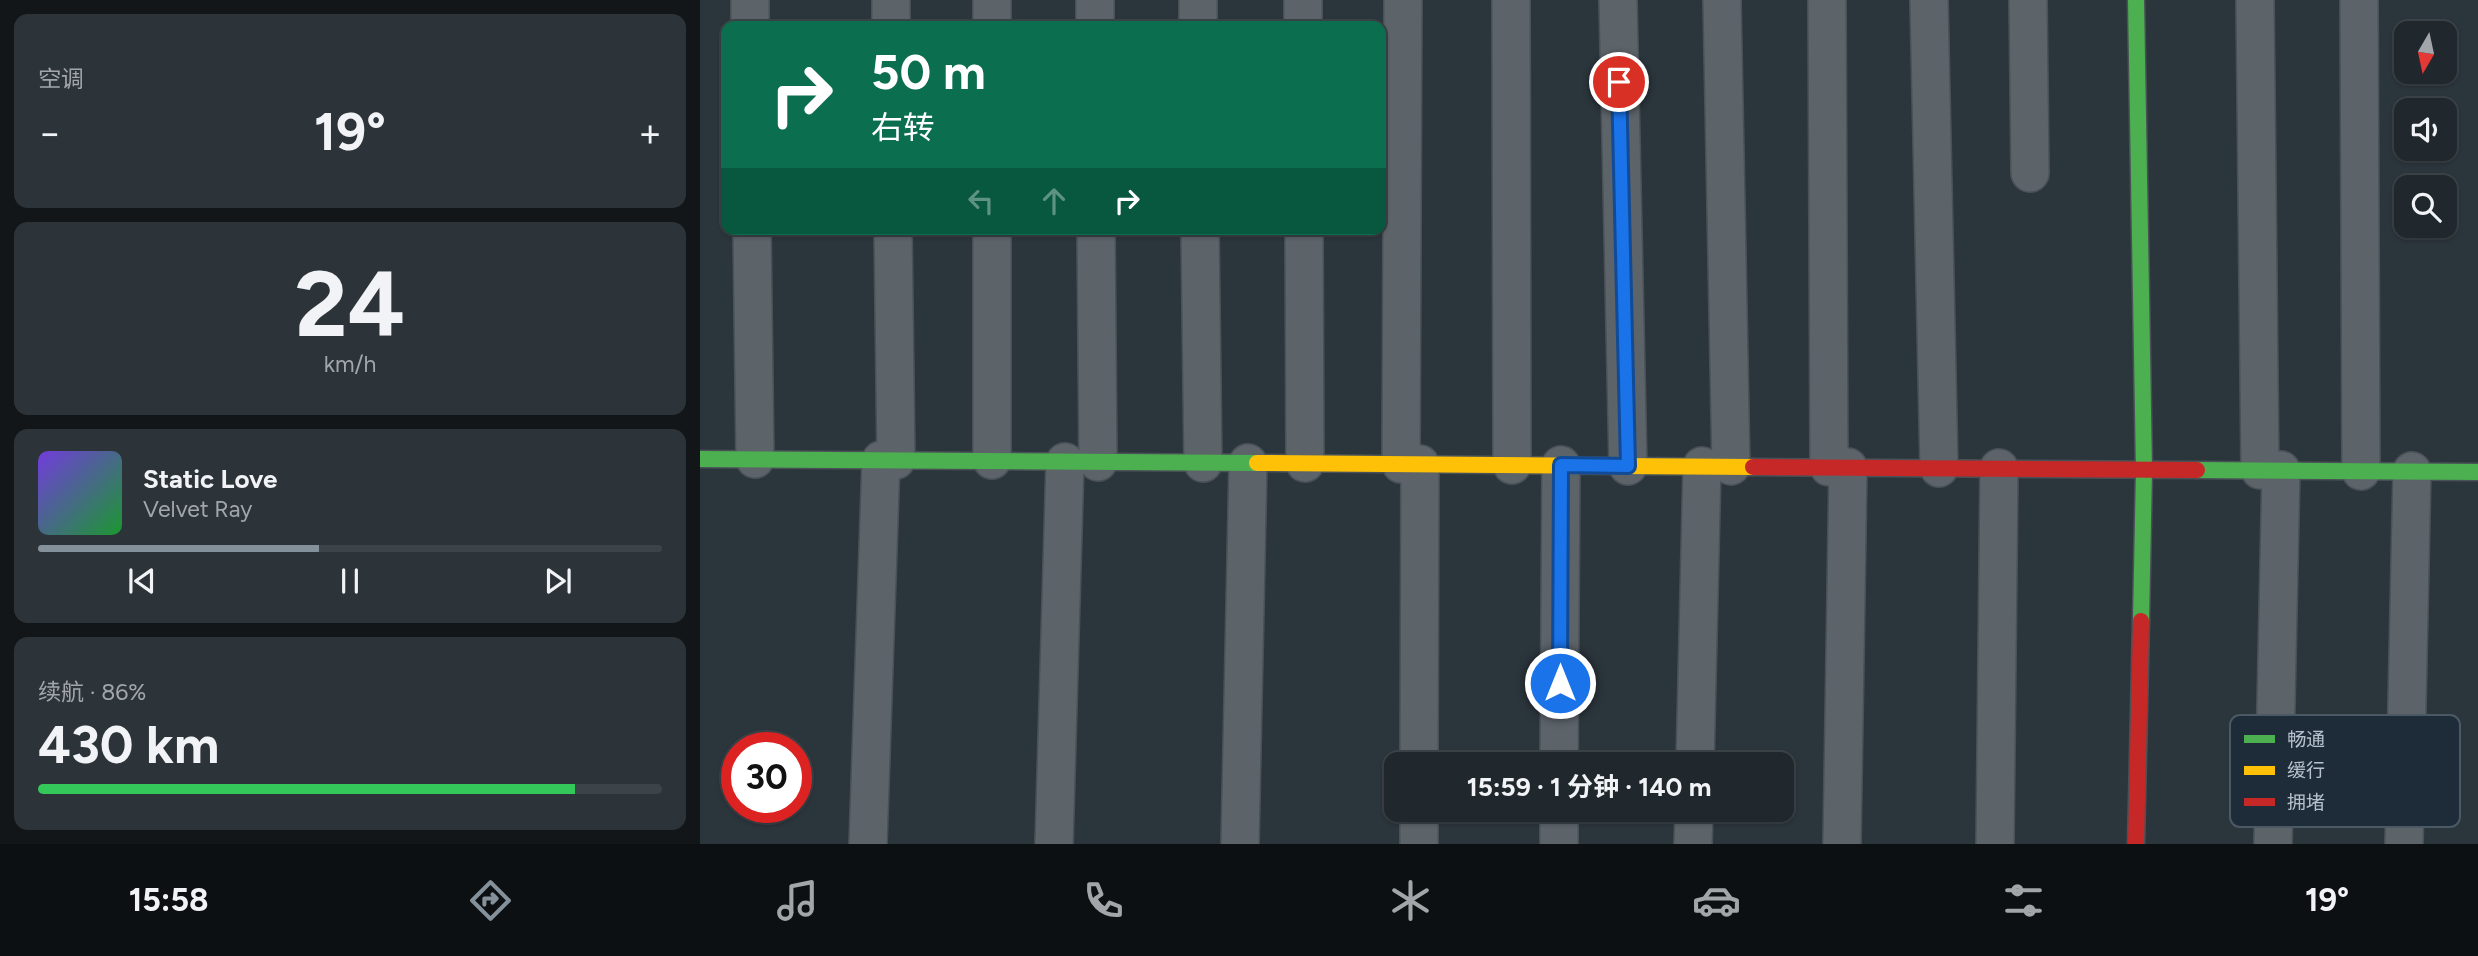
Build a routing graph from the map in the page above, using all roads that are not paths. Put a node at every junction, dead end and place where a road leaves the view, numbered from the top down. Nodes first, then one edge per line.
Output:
1 (750, 0) edge
2 (891, 0) edge
3 (992, 0) edge
4 (1095, 0) edge
5 (1198, 0) edge
6 (1303, 0) edge
7 (1403, 0) edge
8 (1511, 0) edge
9 (1618, 0) edge
10 (1722, 0) edge
11 (1827, 0) edge
12 (1929, 0) edge
13 (2028, 0) edge
14 (2136, 0) edge
15 (2255, 0) edge
16 (2359, 0) edge
17 (750, 21) edge
18 (891, 21) edge
19 (992, 21) edge
20 (1095, 21) edge
21 (1198, 21) edge
22 (1303, 21) edge
23 (2029, 173) dead end
24 (752, 235) edge
25 (893, 235) edge
26 (992, 235) edge
27 (1096, 235) edge
28 (1200, 235) edge
29 (1304, 235) edge
30 (700, 458) edge
31 (755, 459) junction
32 (888, 460) junction
33 (992, 460) junction
34 (1082, 462) junction
35 (1203, 463) junction
36 (1248, 463) junction
37 (1305, 463) junction
38 (1411, 464) junction
39 (1512, 464) junction
40 (1561, 465) junction
41 (1628, 466) junction
42 (1716, 466) junction
43 (1838, 467) junction
44 (1939, 468) junction
45 (2000, 468) junction
46 (2144, 470) junction
47 (2271, 470) junction
48 (2361, 471) junction
49 (2412, 471) junction
50 (2478, 472) edge
51 (2272, 715) edge
52 (2407, 715) edge
53 (1419, 752) edge
54 (1559, 752) edge
55 (1696, 752) edge
56 (1419, 822) edge
57 (1559, 822) edge
58 (1694, 822) edge
59 (869, 844) edge
60 (1054, 844) edge
61 (1240, 844) edge
62 (1419, 844) edge
63 (1559, 844) edge
64 (1693, 844) edge
65 (1842, 844) edge
66 (1995, 844) edge
67 (2136, 844) edge

1 - 17 street
2 - 18 street
3 - 19 street
4 - 20 street
5 - 21 street
6 - 22 street
7 - 38 street
8 - 39 street
9 - 41 street
10 - 42 street
11 - 43 street
12 - 44 street
13 - 23 street
14 - 46 street
15 - 47 street
16 - 48 street
24 - 31 street
25 - 32 street
26 - 33 street
27 - 34 street
28 - 35 street
29 - 37 street
30 - 31 street
31 - 32 street
32 - 33 street
32 - 59 street
33 - 34 street
34 - 35 street
34 - 60 street
35 - 36 street
36 - 37 street
36 - 61 street
37 - 38 street
38 - 39 street
38 - 53 street
39 - 40 street
40 - 41 street
40 - 54 street
41 - 42 street
42 - 43 street
42 - 55 street
43 - 44 street
43 - 65 street
44 - 45 street
45 - 46 street
45 - 66 street
46 - 47 street
46 - 67 street
47 - 48 street
47 - 51 street
48 - 49 street
49 - 50 street
49 - 52 street
56 - 62 street
57 - 63 street
58 - 64 street

